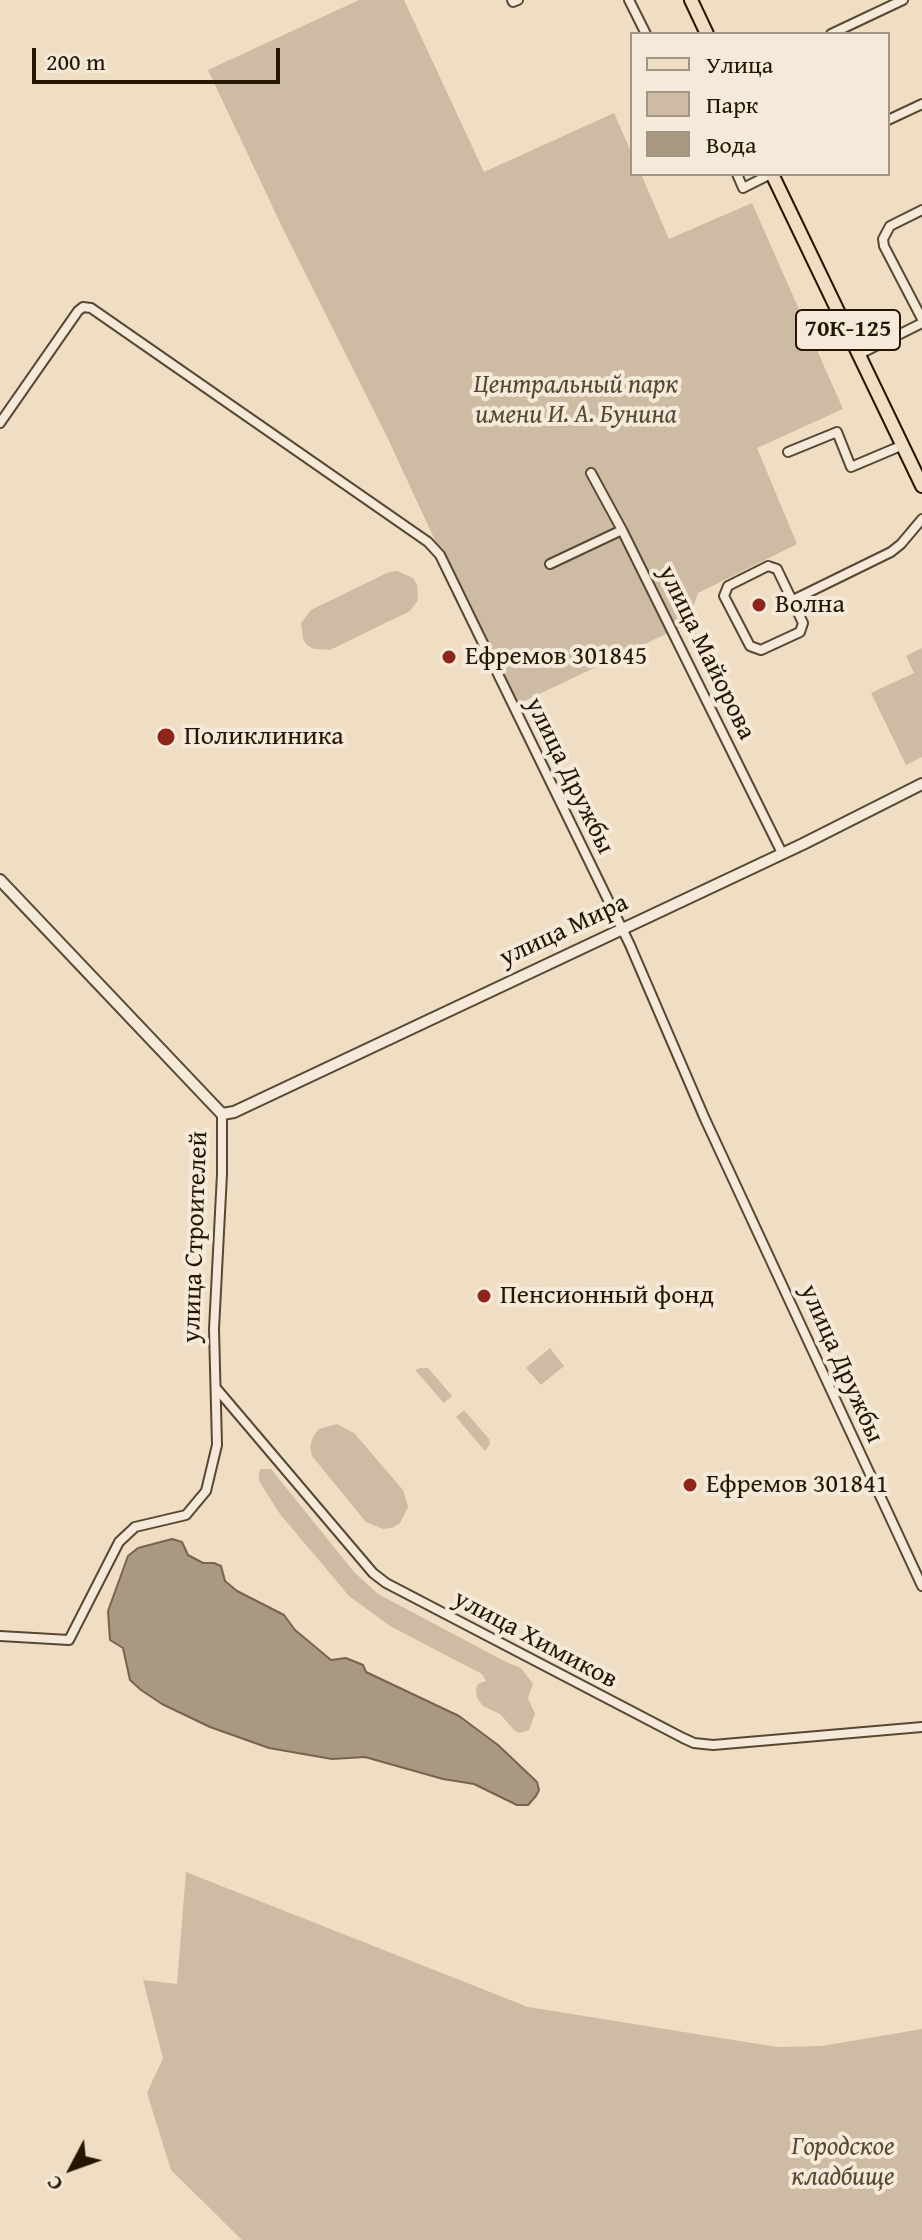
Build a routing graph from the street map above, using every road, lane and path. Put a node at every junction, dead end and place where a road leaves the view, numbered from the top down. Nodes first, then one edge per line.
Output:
1 (629, 0) edge
2 (691, 0) edge
3 (903, 0) edge
4 (645, 32) edge
5 (706, 32) edge
6 (835, 32) edge
7 (922, 104) edge
8 (890, 119) edge
9 (738, 176) edge
10 (768, 176) edge
11 (773, 176) edge
12 (922, 210) edge
13 (922, 321) edge
14 (860, 354) junction
15 (0, 423) edge
16 (903, 445) junction
17 (788, 452) dead end
18 (918, 465) edge
19 (591, 473) dead end
20 (922, 486) edge
21 (922, 519) edge
22 (622, 530) junction
23 (550, 564) dead end
24 (793, 600) junction
25 (922, 784) edge
26 (782, 853) junction
27 (0, 880) edge
28 (621, 928) junction
29 (222, 1114) junction
30 (216, 1388) junction
31 (922, 1586) edge
32 (0, 1636) edge
33 (922, 1727) edge

1 - 4 street
2 - 5 main road
3 - 6 street
7 - 8 street
9 - 10 street
11 - 14 main road, 70К-125
12 - 13 street
13 - 14 street
14 - 16 main road, 70К-125
15 - 28 street, улица Дружбы
16 - 17 street
16 - 18 main road, 70К-125
18 - 20 main road, 70К-125
19 - 22 street, улица Майорова
21 - 24 street
22 - 23 street
22 - 26 street, улица Майорова
24 - 24 street
25 - 26 street, улица Мира
26 - 28 street, улица Мира
27 - 29 street, улица Строителей
28 - 29 street, улица Мира
28 - 31 street, улица Дружбы
29 - 30 street, улица Строителей
30 - 32 street, улица Строителей
30 - 33 street, улица Химиков

